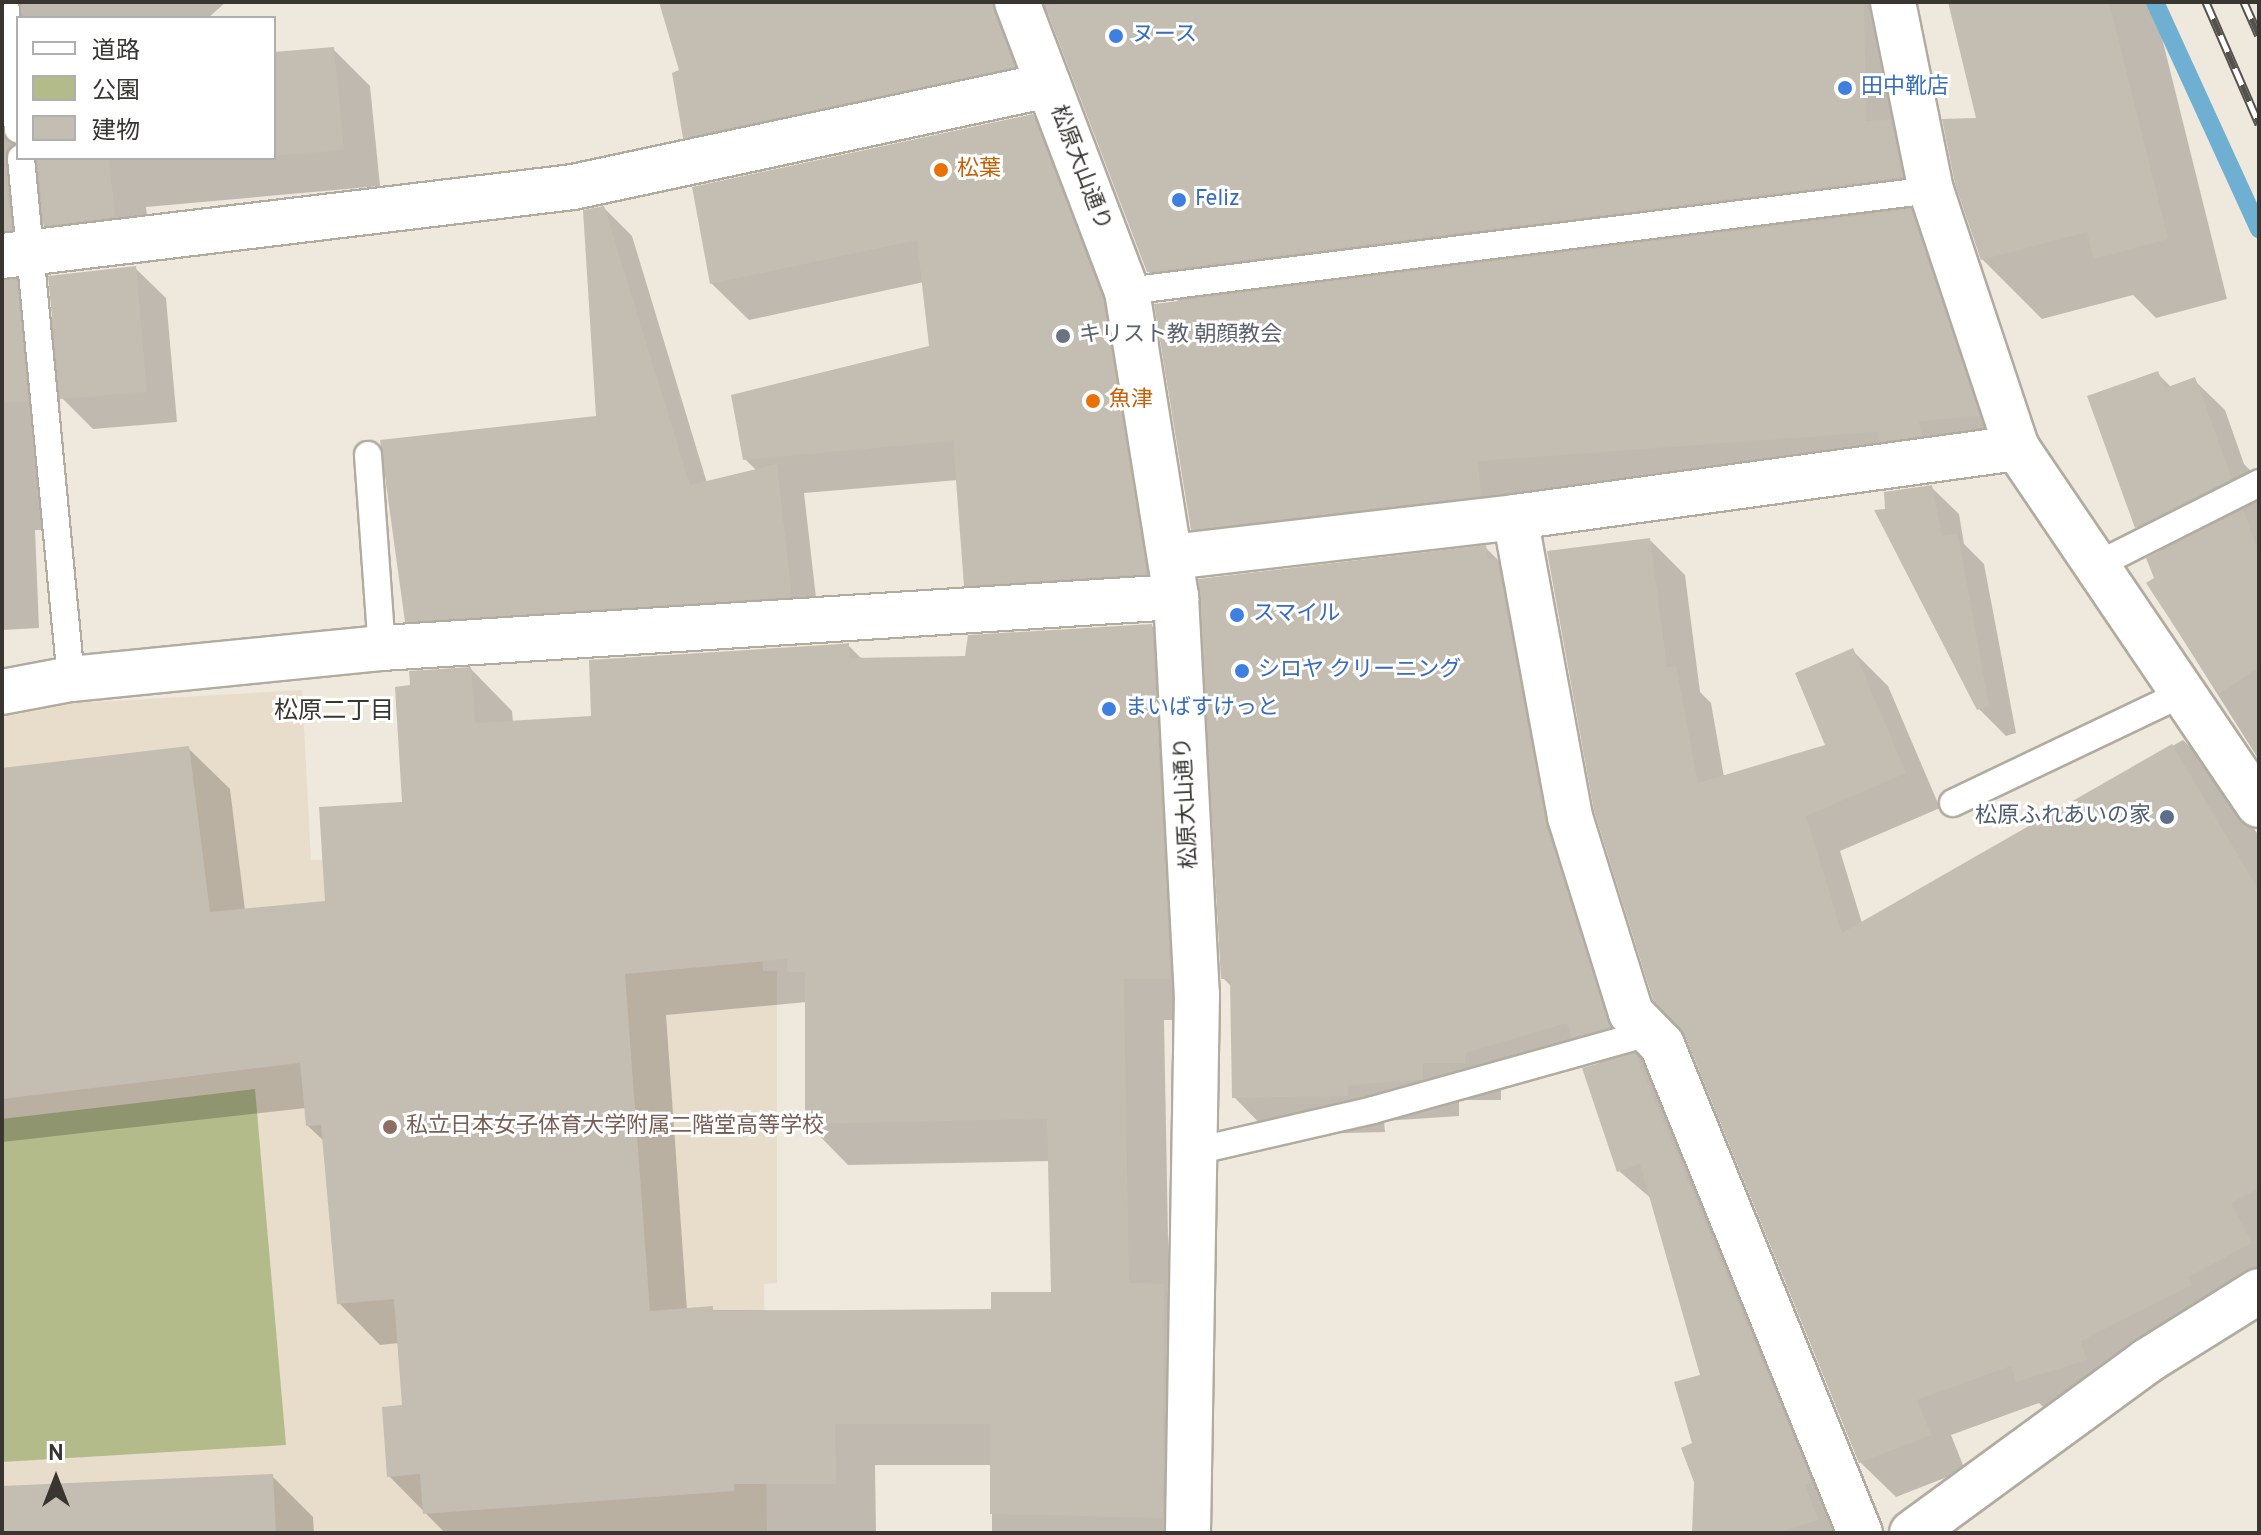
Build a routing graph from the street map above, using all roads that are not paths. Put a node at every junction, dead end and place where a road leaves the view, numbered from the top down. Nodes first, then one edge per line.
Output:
1 (5, 2) edge
2 (1017, 2) edge
3 (1893, 2) edge
4 (1048, 85) junction
5 (16, 109) edge
6 (21, 160) edge
7 (1931, 190) junction
8 (16, 254) edge
9 (1127, 291) junction
10 (2017, 448) junction
11 (368, 455) dead end
12 (2259, 483) edge
13 (1515, 517) junction
14 (2093, 567) junction
15 (1174, 577) junction
16 (382, 648) junction
17 (71, 679) junction
18 (2, 692) edge
19 (2182, 694) junction
20 (1953, 803) dead end
21 (2259, 805) edge
22 (1649, 1033) junction
23 (1196, 1151) junction
24 (2259, 1291) edge
25 (1188, 1533) edge
26 (1860, 1533) edge
27 (1912, 1533) edge

1 - 5 lane
2 - 4 street, 松原大山通り
3 - 7 street
4 - 8 street
4 - 9 street, 松原大山通り
6 - 8 lane
7 - 9 lane
7 - 10 street
8 - 17 lane
9 - 15 street, 松原大山通り
10 - 13 street
10 - 14 street
11 - 16 lane
12 - 14 lane
13 - 15 street
13 - 22 street
14 - 19 street
15 - 16 street
15 - 23 street, 松原大山通り
16 - 17 street
17 - 18 street
19 - 20 lane
19 - 21 street
22 - 23 lane
22 - 26 street
23 - 25 street, 松原大山通り
24 - 27 street

